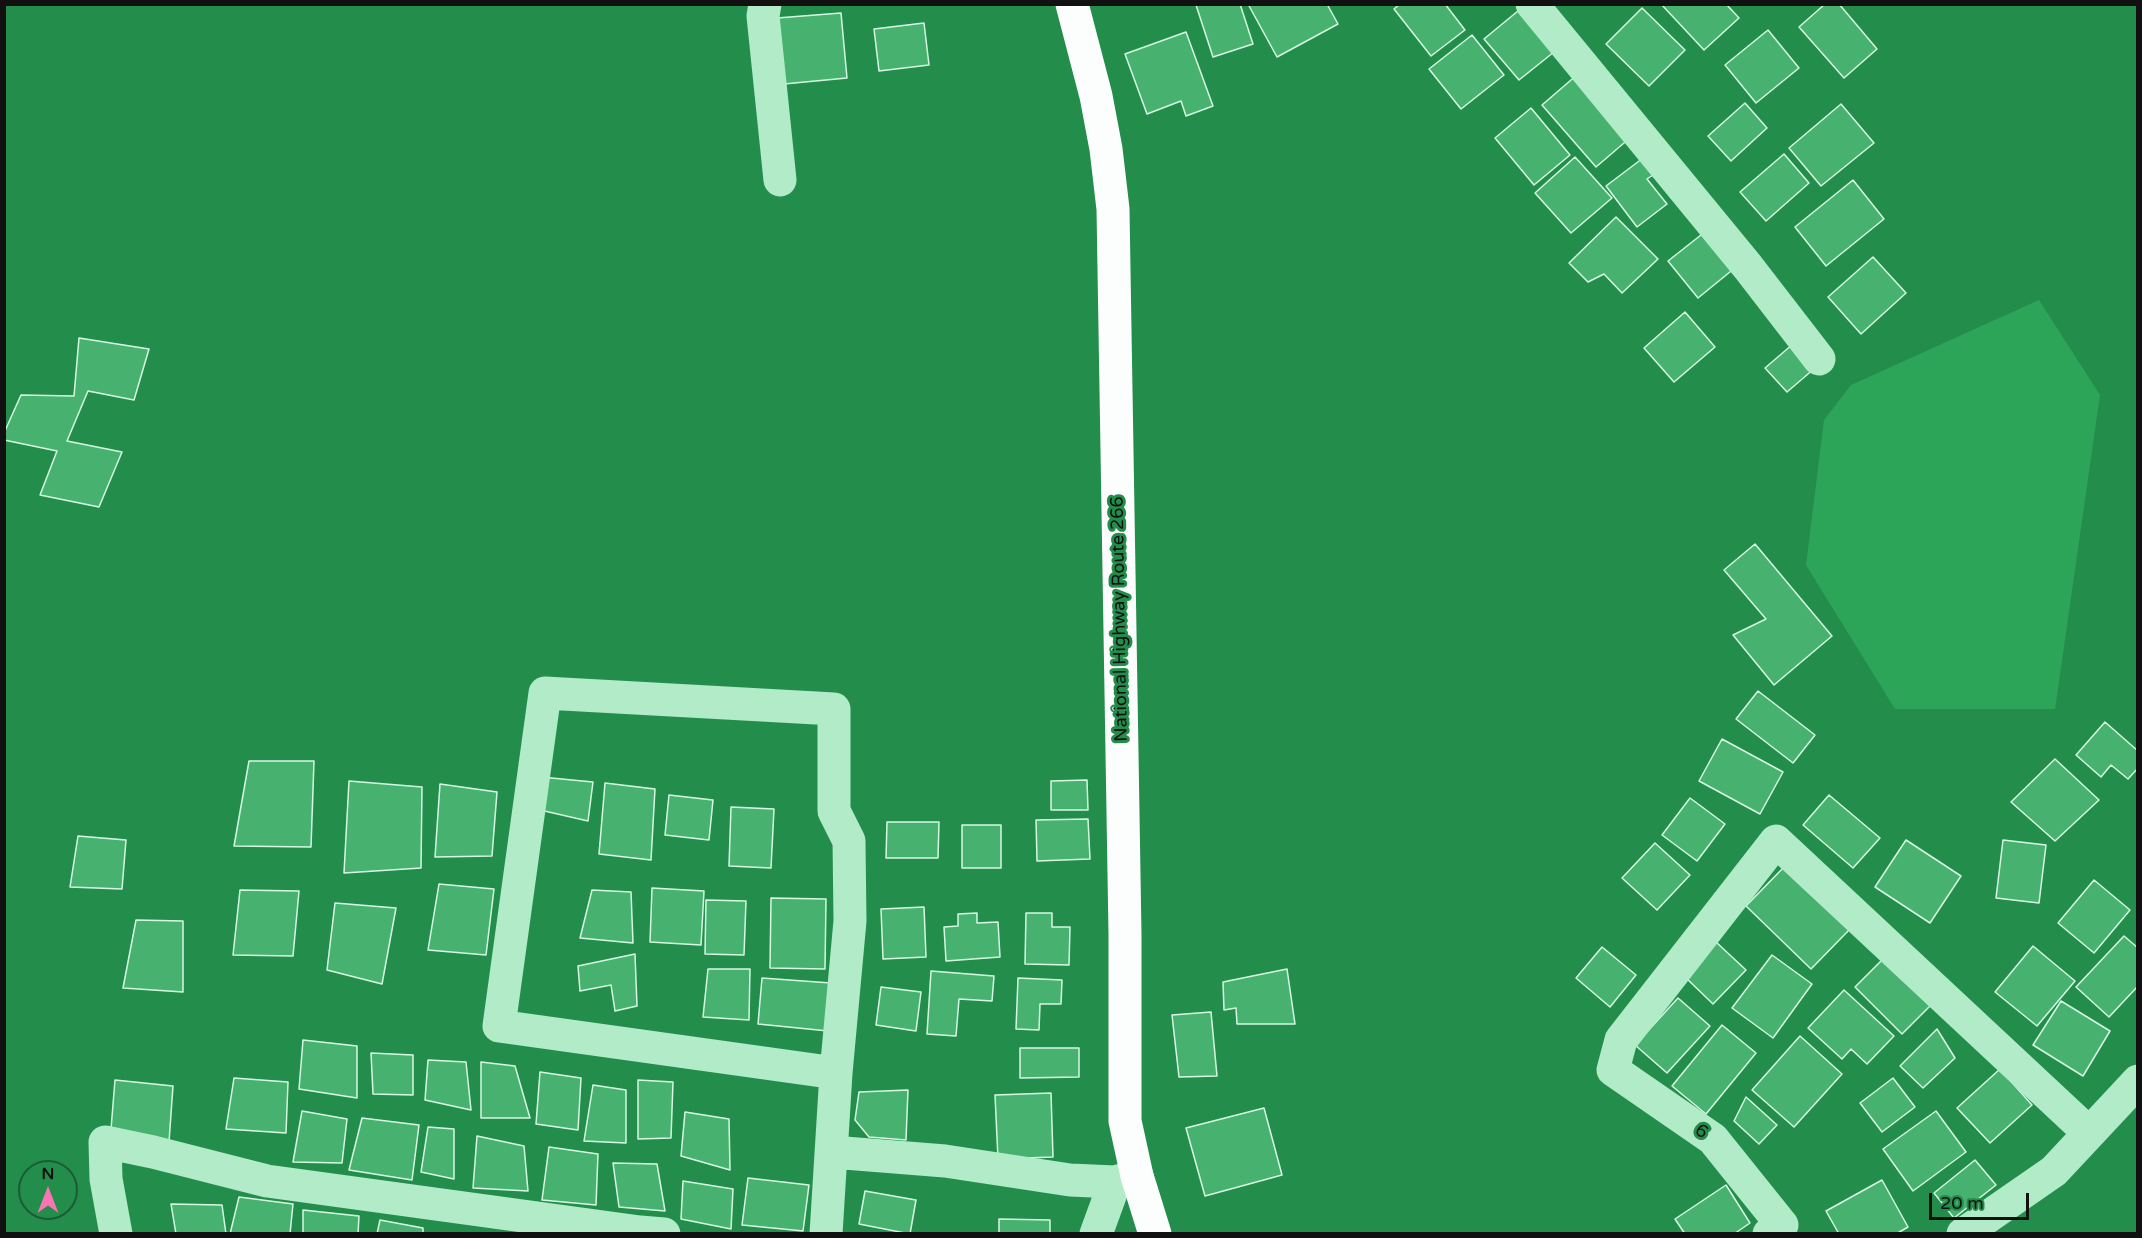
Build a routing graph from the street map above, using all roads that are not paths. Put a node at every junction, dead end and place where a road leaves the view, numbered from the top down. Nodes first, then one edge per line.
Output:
1 (765, 4) edge
2 (1072, 4) edge
3 (1532, 4) edge
4 (780, 180) dead end
5 (1819, 359) dead end
6 (836, 1073) junction
7 (2138, 1081) edge
8 (2090, 1133) junction
9 (832, 1152) junction
10 (1126, 1179) junction
11 (116, 1233) edge
12 (648, 1233) edge
13 (826, 1233) edge
14 (1096, 1233) edge
15 (1155, 1233) edge
16 (1769, 1233) edge
17 (1963, 1233) edge

1 - 4 street
2 - 10 highway, National Highway Route 266
3 - 5 street
6 - 6 street
6 - 9 street
7 - 8 street
8 - 16 street, 6
8 - 17 street
9 - 10 street
9 - 13 street
10 - 14 street
10 - 15 highway, National Highway Route 266
11 - 12 street

